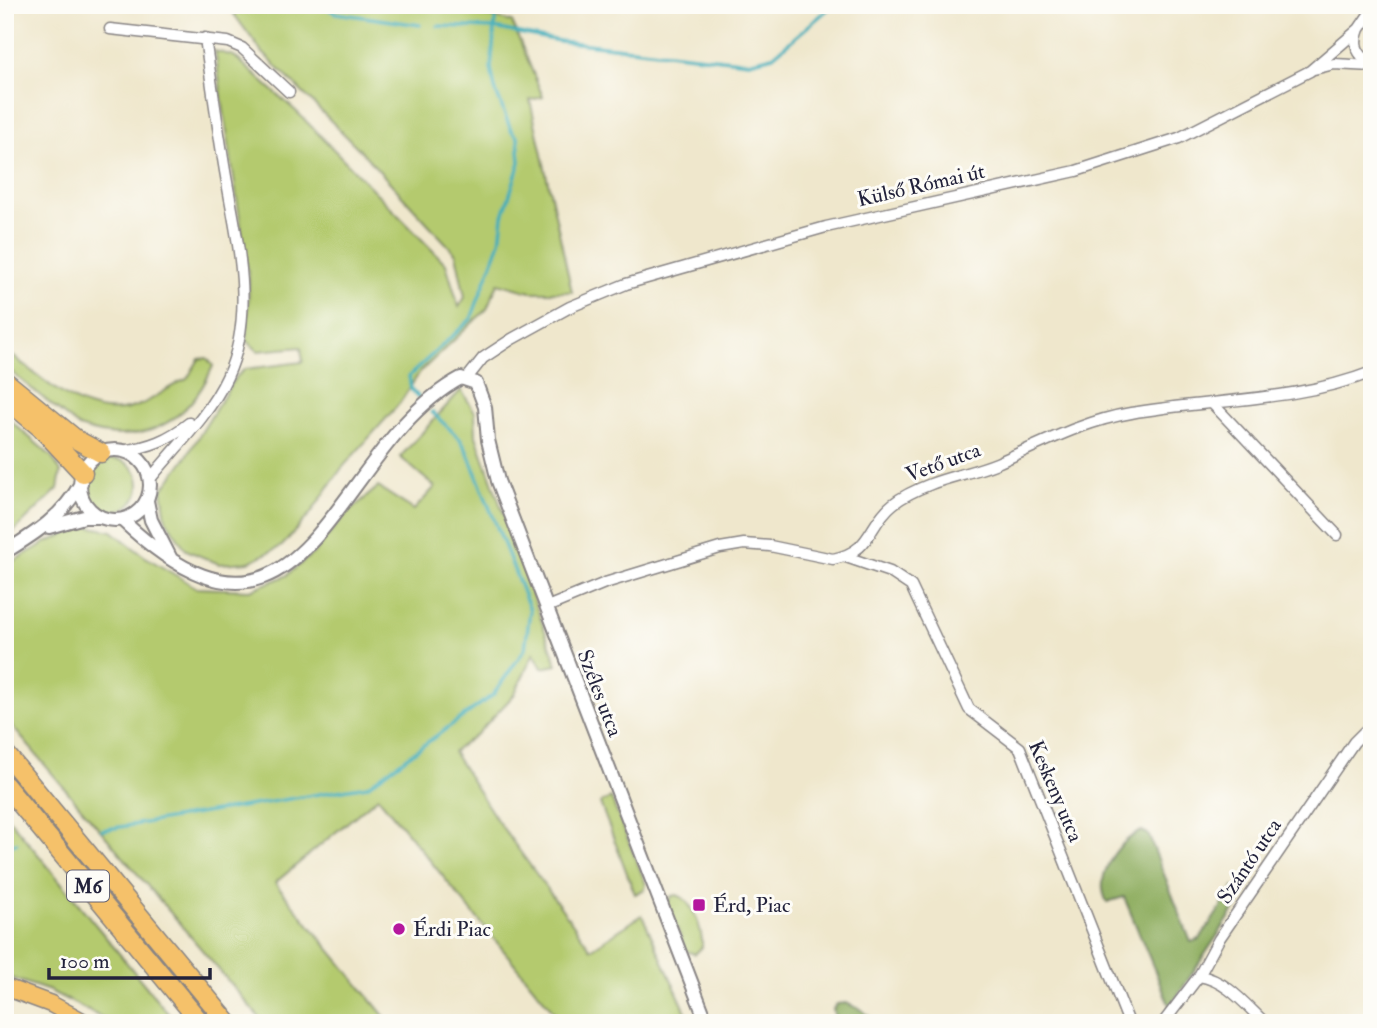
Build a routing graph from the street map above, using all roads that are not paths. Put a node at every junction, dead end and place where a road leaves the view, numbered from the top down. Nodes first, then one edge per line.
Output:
1 (1372, 10) edge
2 (110, 29) dead end
3 (1359, 29) junction
4 (205, 38) junction
5 (1372, 66) edge
6 (1310, 71) junction
7 (289, 92) dead end
8 (1372, 372) edge
9 (468, 377) junction
10 (5, 381) edge
11 (5, 398) edge
12 (1212, 403) junction
13 (199, 417) junction
14 (122, 451) junction
15 (102, 453) junction
16 (82, 478) junction
17 (150, 479) junction
18 (147, 500) junction
19 (101, 517) junction
20 (122, 520) junction
21 (42, 529) junction
22 (1337, 535) dead end
23 (5, 552) edge
24 (846, 556) junction
25 (171, 560) junction
26 (547, 607) junction
27 (1372, 724) edge
28 (5, 753) edge
29 (5, 785) edge
30 (1199, 975) junction
31 (5, 987) edge
32 (86, 1023) edge
33 (201, 1023) edge
34 (228, 1023) edge
35 (707, 1023) edge
36 (1129, 1023) edge
37 (1163, 1023) edge
38 (1265, 1023) edge

1 - 3 street, Külső Római út
2 - 4 street
3 - 5 street
3 - 6 street, Külső Római út
4 - 7 street
4 - 13 street
5 - 6 street
6 - 9 street, Külső Római út
8 - 12 street, Vető utca
9 - 25 street
9 - 26 street, Széles utca
10 - 15 highway
11 - 16 highway
12 - 22 street
12 - 24 street, Vető utca
13 - 14 street
13 - 17 street
14 - 15 street
14 - 17 street
15 - 16 street
16 - 19 street
16 - 21 street
17 - 18 street
18 - 20 street
18 - 25 street
19 - 20 street
19 - 21 street
20 - 25 street
21 - 23 street
24 - 26 street
24 - 36 street, Keskeny utca
26 - 35 street, Széles utca
27 - 30 street, Szántó utca
28 - 34 highway, M6
29 - 33 highway, M6
30 - 37 street, Szántó utca
30 - 38 street
31 - 32 main road

